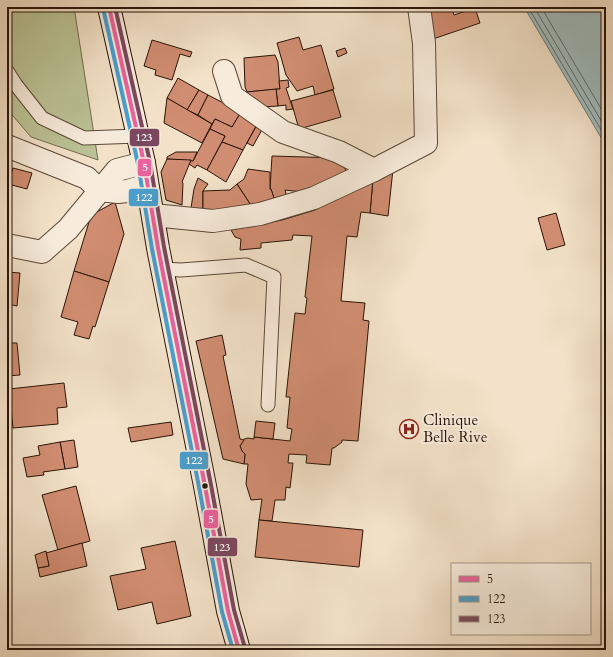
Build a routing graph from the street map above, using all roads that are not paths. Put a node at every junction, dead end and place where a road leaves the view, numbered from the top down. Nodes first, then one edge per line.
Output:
1 (109, 7) edge
2 (419, 7) edge
3 (7, 71) edge
4 (224, 71) dead end
5 (138, 136) junction
6 (7, 146) edge
7 (144, 163) junction
8 (374, 170) junction
9 (147, 185) junction
10 (99, 190) junction
11 (153, 215) junction
12 (7, 245) edge
13 (163, 269) junction
14 (268, 405) dead end
15 (239, 650) edge

1 - 5 street
2 - 8 street
3 - 5 lane
4 - 8 street
5 - 7 street
6 - 10 street
7 - 9 street
7 - 10 street
8 - 11 street
9 - 10 street
9 - 11 street
10 - 12 street
11 - 13 street
13 - 14 lane
13 - 15 street

